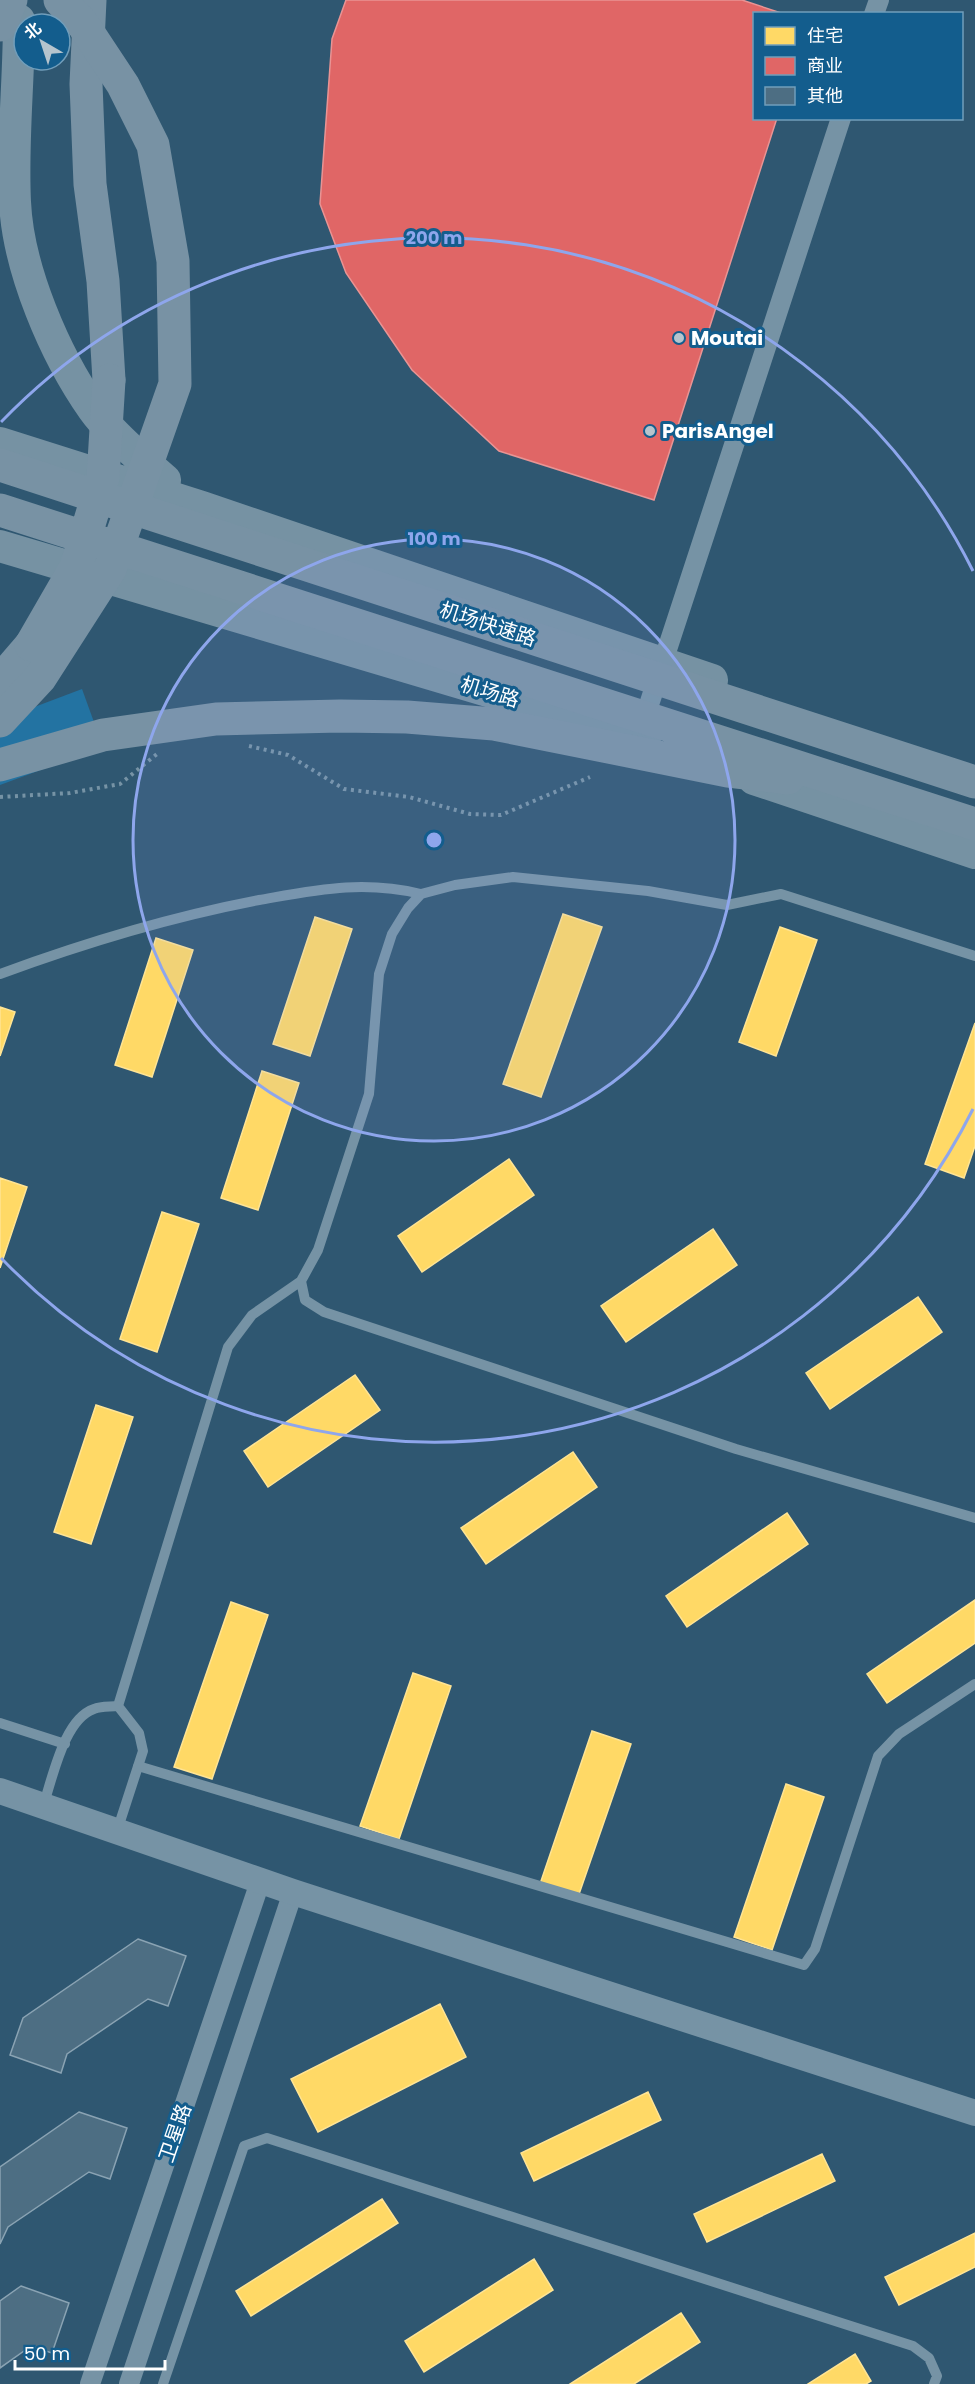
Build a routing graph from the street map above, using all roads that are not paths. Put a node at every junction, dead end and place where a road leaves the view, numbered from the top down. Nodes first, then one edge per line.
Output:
1 (60, 0) edge
2 (90, 0) edge
3 (14, 11) edge
4 (0, 69) edge
5 (840, 120) edge
6 (0, 443) edge
7 (0, 465) edge
8 (202, 507) junction
9 (0, 510) edge
10 (0, 546) edge
11 (664, 663) junction
12 (0, 681) edge
13 (0, 721) edge
14 (637, 740) junction
15 (0, 765) edge
16 (975, 767) edge
17 (975, 782) edge
18 (861, 786) junction
19 (975, 824) edge
20 (975, 853) edge
21 (421, 894) junction
22 (975, 956) edge
23 (0, 974) edge
24 (302, 1281) junction
25 (975, 1518) edge
26 (975, 1684) edge
27 (118, 1706) junction
28 (0, 1723) edge
29 (65, 1744) junction
30 (138, 1766) junction
31 (0, 1791) edge
32 (43, 1806) junction
33 (117, 1832) junction
34 (260, 1882) junction
35 (293, 1892) junction
36 (975, 2113) edge
37 (90, 2384) edge
38 (129, 2384) edge
39 (163, 2384) edge
40 (934, 2384) edge

1 - 13 highway, bridge
2 - 12 highway, bridge
3 - 4 main road
3 - 8 main road
5 - 11 street
6 - 8 main road
7 - 17 highway, 机场快速路, bridge
8 - 11 main road
9 - 18 highway, 机场快速路, bridge
10 - 14 main road, 机场路
11 - 14 street
11 - 16 main road
14 - 20 main road, 机场路
15 - 18 highway, bridge
18 - 19 highway, 机场快速路, bridge
21 - 22 lane
21 - 23 lane
21 - 24 lane
24 - 25 lane
24 - 27 lane
26 - 30 lane
27 - 29 lane
27 - 30 lane
28 - 29 lane
29 - 32 lane
30 - 33 lane
31 - 32 street
32 - 33 street
33 - 34 street
34 - 35 street
34 - 37 street, 卫星路
35 - 36 street
35 - 38 street, 卫星路
39 - 40 lane

